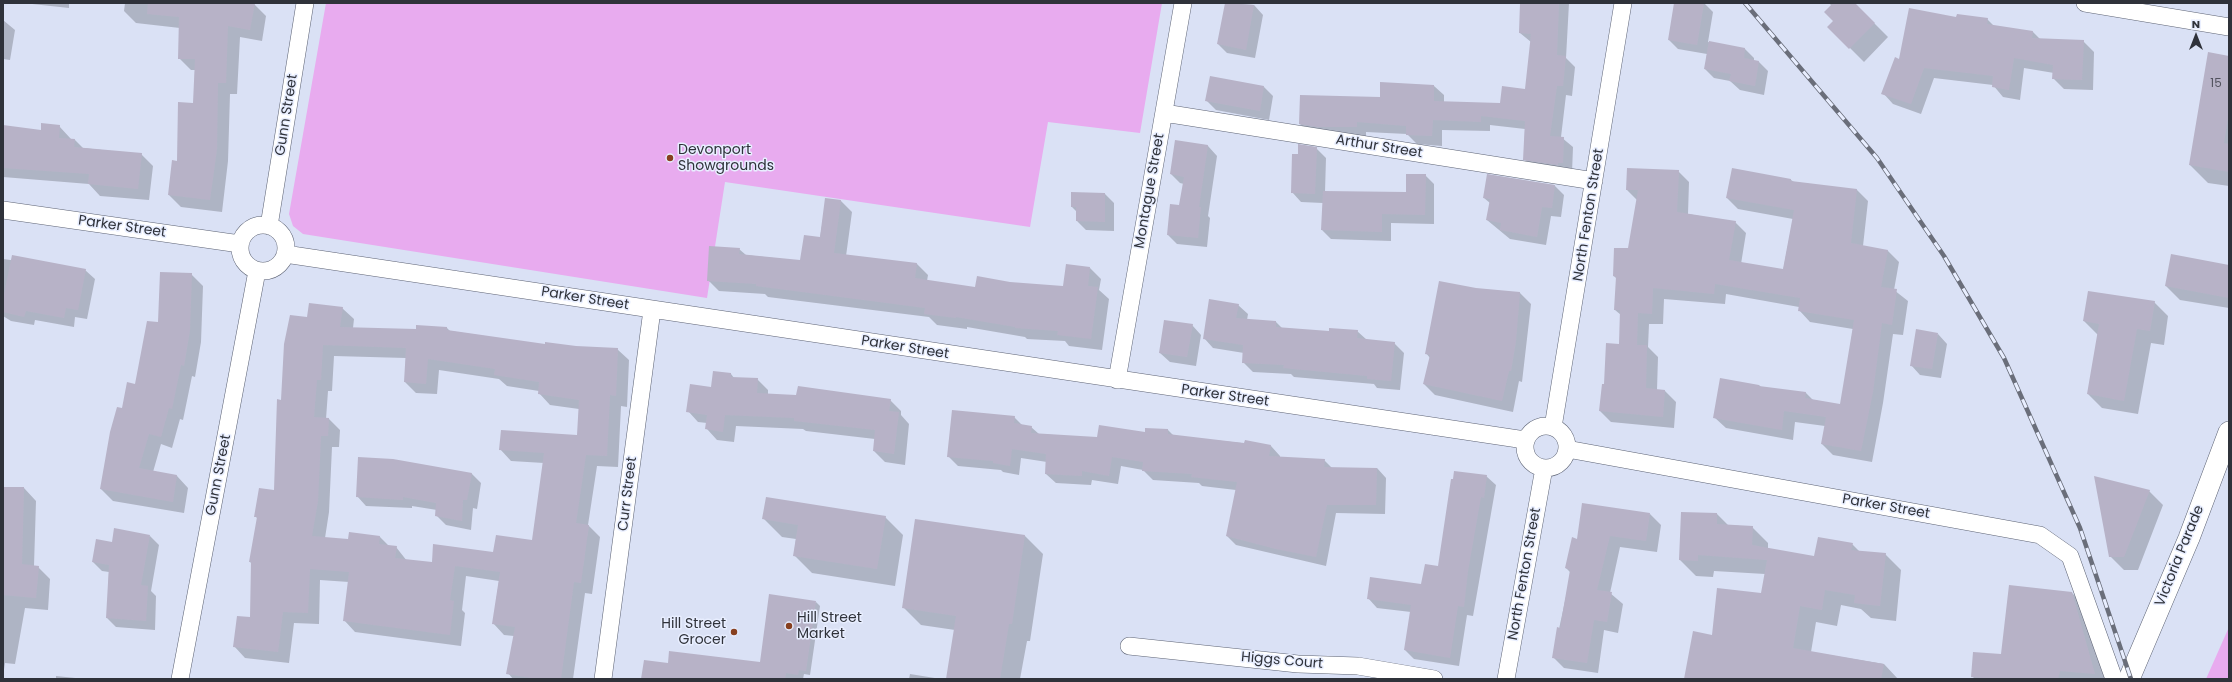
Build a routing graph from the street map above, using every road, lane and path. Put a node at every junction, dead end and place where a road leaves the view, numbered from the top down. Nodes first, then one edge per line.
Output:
1 (305, 3) edge
2 (1183, 3) edge
3 (1624, 3) edge
4 (2085, 3) edge
5 (2229, 27) edge
6 (1164, 113) junction
7 (1594, 181) junction
8 (3, 210) edge
9 (268, 226) junction
10 (240, 244) junction
11 (285, 254) junction
12 (257, 271) junction
13 (652, 310) junction
14 (1118, 380) junction
15 (1553, 427) junction
16 (2229, 432) edge
17 (1525, 440) junction
18 (1567, 449) junction
19 (1544, 468) junction
20 (1129, 646) dead end
21 (180, 679) edge
22 (603, 679) edge
23 (1434, 679) edge
24 (1506, 679) edge
25 (2114, 679) edge
26 (2130, 679) edge

1 - 9 street, Gunn Street
2 - 6 street, Montague Street
3 - 7 street, North Fenton Street
4 - 5 street
6 - 7 street, Arthur Street
6 - 14 street, Montague Street
7 - 15 street, North Fenton Street
8 - 10 street, Parker Street
9 - 10 street
9 - 11 street
10 - 12 street
11 - 12 street
11 - 13 street, Parker Street
12 - 21 street, Gunn Street
13 - 14 street, Parker Street
13 - 22 street, Curr Street
14 - 17 street, Parker Street
15 - 17 street
15 - 18 street
16 - 26 street, Victoria Parade
17 - 19 street
18 - 19 street
18 - 25 street, Parker Street
19 - 24 street, North Fenton Street
20 - 23 street, Higgs Court

